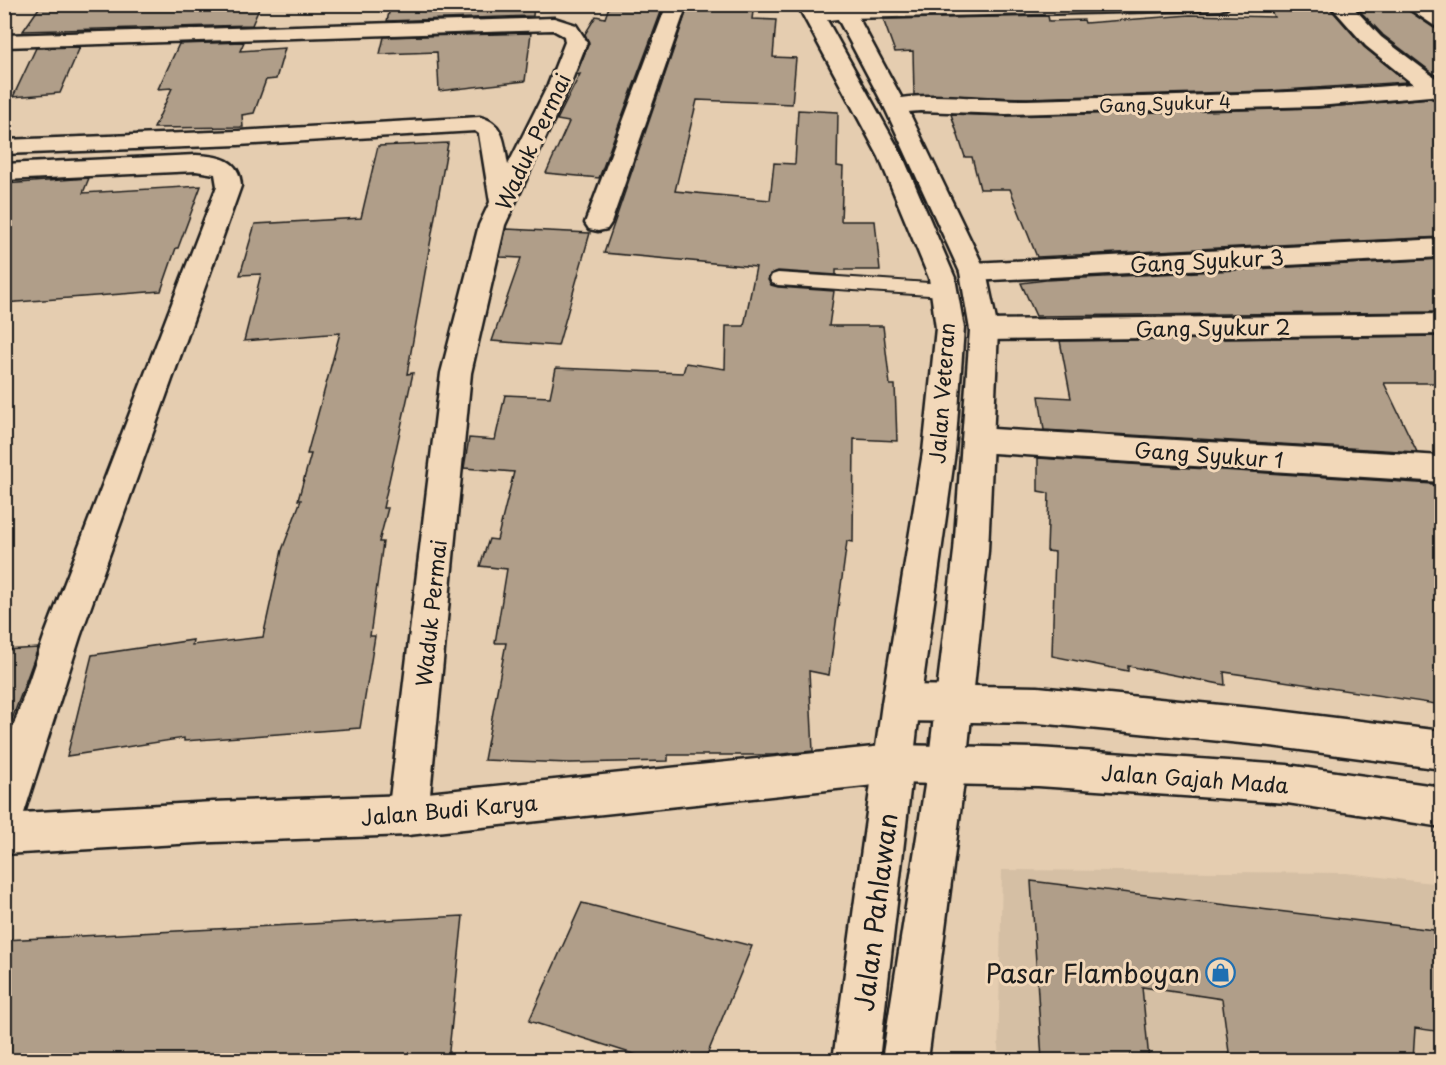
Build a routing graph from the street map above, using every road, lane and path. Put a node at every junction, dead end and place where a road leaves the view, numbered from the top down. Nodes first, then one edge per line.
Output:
1 (677, 4) edge
2 (1220, 4) edge
3 (1339, 4) edge
4 (1412, 4) edge
5 (843, 8) edge
6 (811, 10) edge
7 (1442, 22) edge
8 (4, 41) edge
9 (1438, 92) edge
10 (895, 106) junction
11 (4, 147) edge
12 (4, 172) edge
13 (503, 202) junction
14 (598, 223) dead end
15 (1442, 248) edge
16 (973, 272) junction
17 (778, 279) dead end
18 (944, 290) junction
19 (1442, 324) edge
20 (984, 330) junction
21 (977, 440) junction
22 (1442, 469) edge
23 (901, 703) junction
24 (955, 704) junction
25 (1442, 750) edge
26 (893, 764) junction
27 (947, 766) junction
28 (1442, 807) edge
29 (4, 813) edge
30 (408, 815) junction
31 (4, 834) edge
32 (856, 1060) edge
33 (905, 1060) edge

1 - 14 main road
2 - 5 main road
3 - 9 main road
4 - 7 main road
5 - 6 main road
5 - 10 main road, Jalan Veteran
6 - 18 main road, Jalan Veteran
8 - 13 main road, Waduk Permai
9 - 10 main road, Gang Syukur 4
10 - 16 main road, Jalan Veteran
11 - 13 main road
12 - 29 main road
13 - 30 main road, Waduk Permai
15 - 16 main road, Gang Syukur 3
16 - 20 main road, Jalan Veteran
17 - 18 lane
18 - 23 main road, Jalan Veteran
19 - 20 main road, Gang Syukur 2
20 - 21 main road, Jalan Veteran
21 - 22 main road, Gang Syukur 1
21 - 24 main road, Jalan Veteran
23 - 24 main road
23 - 26 main road, Jalan Veteran
24 - 25 main road
24 - 27 main road, Jalan Veteran
26 - 27 main road, Jalan Budi Karya
26 - 30 main road, Jalan Budi Karya
26 - 32 main road, Jalan Pahlawan
27 - 28 main road, Jalan Gajah Mada
27 - 33 main road
30 - 31 main road, Jalan Budi Karya

